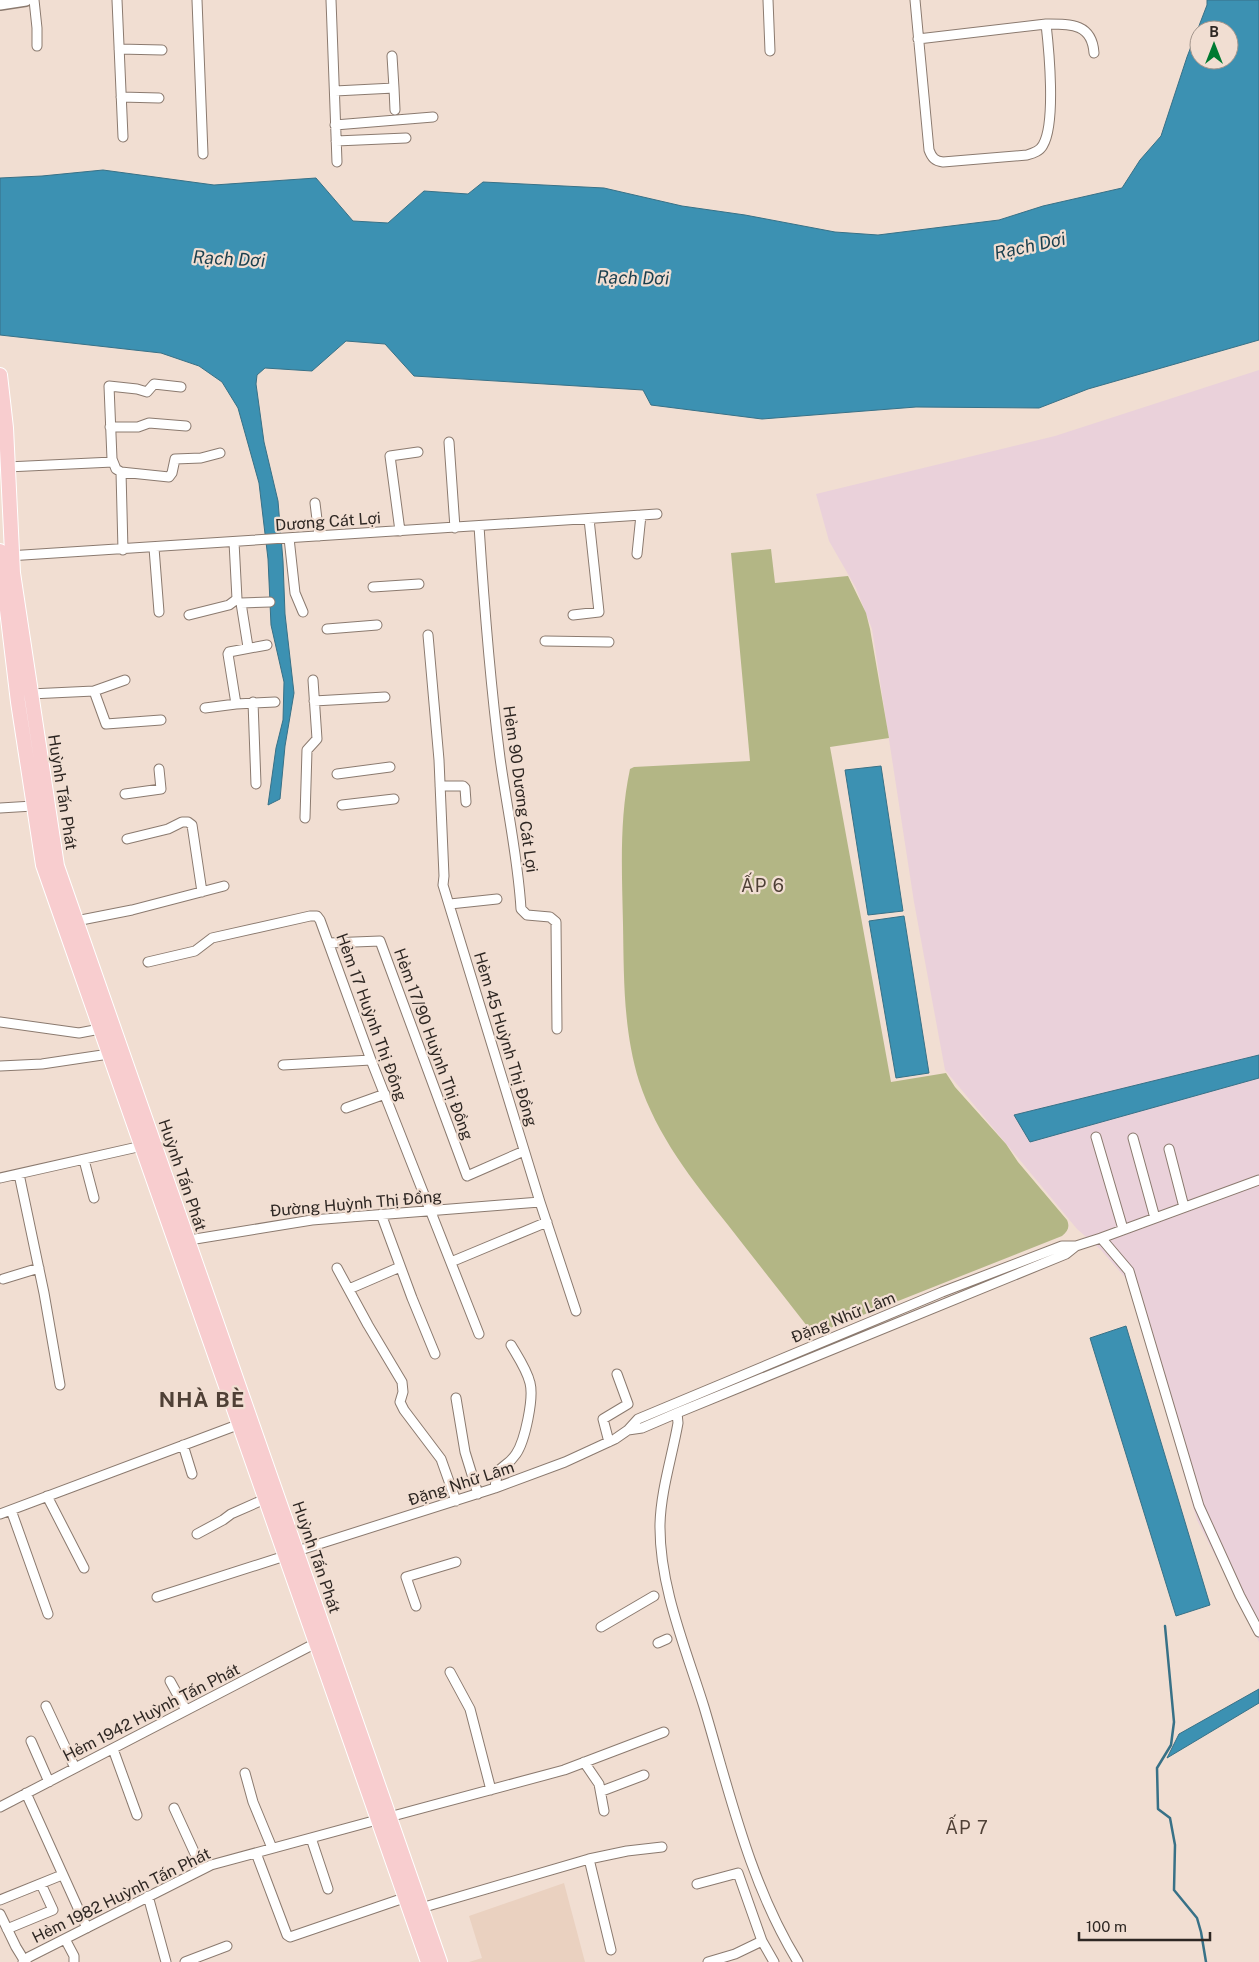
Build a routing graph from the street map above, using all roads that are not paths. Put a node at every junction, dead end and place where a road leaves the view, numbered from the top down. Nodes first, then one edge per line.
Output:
1 (26, 0) edge
2 (34, 0) edge
3 (117, 0) edge
4 (198, 0) edge
5 (330, 0) edge
6 (768, 0) edge
7 (915, 0) edge
8 (0, 4) edge
9 (1046, 24) junction
10 (918, 39) junction
11 (37, 46) dead end
12 (119, 49) junction
13 (162, 50) dead end
14 (770, 51) dead end
15 (1094, 53) dead end
16 (392, 56) dead end
17 (394, 88) junction
18 (335, 90) junction
19 (121, 97) junction
20 (159, 98) dead end
21 (395, 110) dead end
22 (433, 117) dead end
23 (336, 125) junction
24 (123, 137) dead end
25 (406, 138) dead end
26 (336, 141) junction
27 (203, 154) dead end
28 (337, 162) dead end
29 (0, 375) edge
30 (181, 387) dead end
31 (186, 426) dead end
32 (110, 427) junction
33 (449, 442) dead end
34 (418, 452) dead end
35 (220, 453) dead end
36 (113, 462) junction
37 (7, 467) junction
38 (121, 472) junction
39 (315, 503) dead end
40 (657, 514) dead end
41 (641, 515) junction
42 (589, 519) junction
43 (479, 526) junction
44 (455, 528) junction
45 (400, 531) junction
46 (320, 536) junction
47 (287, 538) junction
48 (234, 542) junction
49 (154, 548) junction
50 (123, 550) junction
51 (636, 554) dead end
52 (4, 555) edge
53 (419, 584) dead end
54 (373, 587) dead end
55 (270, 602) dead end
56 (160, 612) dead end
57 (303, 612) dead end
58 (189, 615) dead end
59 (573, 615) dead end
60 (377, 625) dead end
61 (326, 629) dead end
62 (428, 635) dead end
63 (545, 641) dead end
64 (609, 642) dead end
65 (267, 645) dead end
66 (248, 647) junction
67 (126, 680) dead end
68 (313, 680) dead end
69 (94, 691) junction
70 (30, 694) junction
71 (385, 697) dead end
72 (314, 701) junction
73 (253, 702) junction
74 (275, 702) dead end
75 (236, 704) junction
76 (205, 708) dead end
77 (160, 720) dead end
78 (390, 766) dead end
79 (159, 769) dead end
80 (337, 774) dead end
81 (256, 784) dead end
82 (440, 786) junction
83 (125, 794) dead end
84 (394, 799) dead end
85 (466, 802) dead end
86 (40, 805) junction
87 (342, 805) dead end
88 (0, 808) edge
89 (306, 818) dead end
90 (127, 839) dead end
91 (224, 886) dead end
92 (202, 892) junction
93 (497, 899) dead end
94 (450, 904) junction
95 (76, 921) junction
96 (329, 943) junction
97 (148, 962) dead end
98 (0, 1022) edge
99 (100, 1029) junction
100 (557, 1029) dead end
101 (109, 1054) junction
102 (371, 1060) junction
103 (283, 1065) dead end
104 (0, 1066) edge
105 (385, 1094) junction
106 (346, 1108) dead end
107 (1096, 1137) dead end
108 (1133, 1138) dead end
109 (142, 1146) junction
110 (1169, 1149) dead end
111 (524, 1151) junction
112 (84, 1160) junction
113 (19, 1174) junction
114 (0, 1178) edge
115 (1259, 1180) edge
116 (94, 1198) dead end
117 (540, 1202) junction
118 (1184, 1207) junction
119 (430, 1211) junction
120 (381, 1214) junction
121 (1156, 1218) junction
122 (547, 1222) junction
123 (1123, 1230) junction
124 (1101, 1238) junction
125 (182, 1241) junction
126 (1076, 1246) junction
127 (451, 1262) junction
128 (400, 1267) junction
129 (39, 1268) junction
130 (337, 1268) dead end
131 (3, 1279) dead end
132 (349, 1289) junction
133 (576, 1310) dead end
134 (479, 1334) dead end
135 (511, 1346) dead end
136 (435, 1354) dead end
137 (617, 1374) dead end
138 (60, 1385) dead end
139 (456, 1398) dead end
140 (677, 1413) junction
141 (240, 1424) junction
142 (628, 1430) junction
143 (609, 1442) junction
144 (183, 1445) junction
145 (192, 1474) dead end
146 (495, 1488) junction
147 (478, 1494) junction
148 (47, 1496) junction
149 (265, 1499) junction
150 (456, 1500) junction
151 (12, 1510) junction
152 (0, 1514) edge
153 (197, 1534) dead end
154 (291, 1554) junction
155 (456, 1562) dead end
156 (84, 1568) dead end
157 (157, 1597) dead end
158 (649, 1598) dead end
159 (416, 1606) dead end
160 (48, 1614) dead end
161 (601, 1627) dead end
162 (1259, 1632) edge
163 (316, 1643) junction
164 (450, 1672) dead end
165 (170, 1681) dead end
166 (46, 1706) dead end
167 (186, 1710) junction
168 (664, 1732) dead end
169 (31, 1741) dead end
170 (113, 1748) junction
171 (584, 1762) junction
172 (75, 1768) junction
173 (245, 1773) dead end
174 (644, 1775) dead end
175 (49, 1782) junction
176 (491, 1790) junction
177 (602, 1791) junction
178 (26, 1793) junction
179 (1, 1805) edge
180 (174, 1808) dead end
181 (604, 1812) dead end
182 (137, 1815) dead end
183 (383, 1819) junction
184 (311, 1838) junction
185 (662, 1847) dead end
186 (272, 1848) junction
187 (256, 1853) junction
188 (589, 1858) junction
189 (202, 1869) junction
190 (62, 1875) junction
191 (41, 1884) junction
192 (697, 1884) dead end
193 (328, 1889) dead end
194 (148, 1896) junction
195 (404, 1898) junction
196 (0, 1900) edge
197 (421, 1908) junction
198 (0, 1914) edge
199 (87, 1928) junction
200 (7, 1929) junction
201 (65, 1939) junction
202 (762, 1941) junction
203 (227, 1946) dead end
204 (611, 1950) dead end
205 (23, 1961) edge
206 (435, 1961) edge
207 (74, 1962) edge
208 (166, 1962) edge
209 (185, 1962) edge
210 (708, 1962) edge
211 (774, 1962) edge
212 (798, 1962) edge

1 - 8 street
2 - 11 street
3 - 12 street
4 - 27 street
5 - 18 street
6 - 14 street
7 - 10 street
9 - 10 street
9 - 10 street
9 - 15 street
12 - 13 street
12 - 19 street
16 - 17 street
17 - 18 street
17 - 21 street
18 - 23 street
19 - 20 street
19 - 24 street
22 - 23 street
23 - 26 street
25 - 26 street
26 - 28 street
29 - 37 main road, Huỳnh Tấn Phát
30 - 32 street
31 - 32 street
32 - 36 street
33 - 44 street
34 - 45 street
35 - 38 street
36 - 37 street
36 - 38 street
37 - 52 main road, Huỳnh Tấn Phát
38 - 50 street
39 - 46 street
40 - 41 street, Dương Cát Lợi
41 - 42 street, Dương Cát Lợi
41 - 51 street
42 - 43 street, Dương Cát Lợi
42 - 59 street
43 - 44 street, Dương Cát Lợi
43 - 100 street, Hẻm 90 Dương Cát Lợi
44 - 45 street, Dương Cát Lợi
45 - 46 street, Dương Cát Lợi
46 - 47 street, Dương Cát Lợi
47 - 48 street, Dương Cát Lợi
47 - 57 street
48 - 49 street, Dương Cát Lợi
48 - 58 street
49 - 50 street, Dương Cát Lợi
49 - 56 street
50 - 52 street, Dương Cát Lợi
52 - 70 main road, Huỳnh Tấn Phát
52 - 86 main road, Huỳnh Tấn Phát
53 - 54 street
55 - 66 street
60 - 61 street
62 - 82 street
63 - 64 street
65 - 66 street
66 - 75 street
67 - 69 street
68 - 72 street
69 - 70 street
69 - 77 street
70 - 86 main road, Huỳnh Tấn Phát
71 - 72 street
72 - 89 street
73 - 74 street
73 - 75 street
73 - 81 street
75 - 76 street
78 - 80 street
79 - 83 street
82 - 85 street
82 - 94 street, Hẻm 45 Huỳnh Thị Đồng
84 - 87 street
86 - 88 street
86 - 95 main road, Huỳnh Tấn Phát
86 - 99 main road, Huỳnh Tấn Phát
90 - 92 street
91 - 92 street
92 - 95 street
93 - 94 street
94 - 111 street, Hẻm 45 Huỳnh Thị Đồng
95 - 125 main road, Huỳnh Tấn Phát
96 - 97 street, Hẻm 17 Huỳnh Thị Đồng
96 - 102 street, Hẻm 17 Huỳnh Thị Đồng
96 - 111 street, Hẻm 17/90 Huỳnh Thị Đồng
98 - 99 street
99 - 101 main road, Huỳnh Tấn Phát
101 - 104 street
101 - 109 main road, Huỳnh Tấn Phát
102 - 103 street
102 - 105 street, Hẻm 17 Huỳnh Thị Đồng
105 - 106 street
105 - 119 street, Hẻm 17 Huỳnh Thị Đồng
107 - 123 street
108 - 121 street
109 - 112 street
109 - 125 main road, Huỳnh Tấn Phát
110 - 118 street
111 - 117 street, Hẻm 45 Huỳnh Thị Đồng
112 - 113 street
112 - 116 street
113 - 114 street
113 - 129 street
115 - 118 street, Đặng Nhữ Lâm
117 - 119 street, Đường Huỳnh Thị Đồng
117 - 122 street, Hẻm 45 Huỳnh Thị Đồng
118 - 121 street, Đặng Nhữ Lâm
119 - 120 street, Đường Huỳnh Thị Đồng
119 - 127 street, Hẻm 17 Huỳnh Thị Đồng
120 - 125 street, Đường Huỳnh Thị Đồng
120 - 128 street
121 - 123 street, Đặng Nhữ Lâm
122 - 127 street
122 - 133 street, Hẻm 45 Huỳnh Thị Đồng
123 - 124 street, Đặng Nhữ Lâm
124 - 126 street, Đặng Nhữ Lâm
124 - 162 street
125 - 141 main road, Huỳnh Tấn Phát
125 - 154 main road, Huỳnh Tấn Phát
126 - 140 street, Đặng Nhữ Lâm
126 - 142 street, Đặng Nhữ Lâm
127 - 134 street, Hẻm 17 Huỳnh Thị Đồng
128 - 132 street
128 - 136 street
129 - 131 street
129 - 138 street
130 - 132 street
132 - 150 street
135 - 146 street
137 - 143 street
139 - 147 street
140 - 142 street, Đặng Nhữ Lâm
140 - 212 street
141 - 144 street
141 - 149 main road, Huỳnh Tấn Phát
142 - 143 street, Đặng Nhữ Lâm
143 - 146 street, Đặng Nhữ Lâm
144 - 145 street
144 - 148 street
146 - 147 street, Đặng Nhữ Lâm
147 - 150 street, Đặng Nhữ Lâm
148 - 151 street
148 - 156 street
149 - 153 street
149 - 154 main road, Huỳnh Tấn Phát
150 - 154 street, Đặng Nhữ Lâm
151 - 152 street
151 - 160 street
154 - 157 street, Đặng Nhữ Lâm
154 - 163 main road, Huỳnh Tấn Phát
154 - 183 main road, Huỳnh Tấn Phát
155 - 159 street
158 - 161 street
163 - 167 street, Hẻm 1942 Huỳnh Tấn Phát
163 - 183 main road, Huỳnh Tấn Phát
164 - 176 street
165 - 167 street
166 - 172 street
167 - 170 street, Hẻm 1942 Huỳnh Tấn Phát
168 - 171 street, Hẻm 1982 Huỳnh Tấn Phát
169 - 175 street
170 - 172 street, Hẻm 1942 Huỳnh Tấn Phát
170 - 182 street
171 - 176 street, Hẻm 1982 Huỳnh Tấn Phát
171 - 177 street
172 - 175 street, Hẻm 1942 Huỳnh Tấn Phát
173 - 186 street
174 - 177 street
175 - 178 street, Hẻm 1942 Huỳnh Tấn Phát
176 - 183 street, Hẻm 1982 Huỳnh Tấn Phát
177 - 181 street
178 - 179 street, Hẻm 1942 Huỳnh Tấn Phát
178 - 190 street
180 - 189 street
183 - 184 street, Hẻm 1982 Huỳnh Tấn Phát
183 - 195 main road, Huỳnh Tấn Phát
183 - 197 main road, Huỳnh Tấn Phát
184 - 186 street, Hẻm 1982 Huỳnh Tấn Phát
184 - 193 street
185 - 188 street
186 - 187 street, Hẻm 1982 Huỳnh Tấn Phát
187 - 189 street, Hẻm 1982 Huỳnh Tấn Phát
187 - 195 street
188 - 197 street
188 - 204 street
189 - 194 street, Hẻm 1982 Huỳnh Tấn Phát
190 - 191 street
190 - 199 street
191 - 196 street
191 - 200 street
192 - 202 street
194 - 199 street, Hẻm 1982 Huỳnh Tấn Phát
194 - 208 street
195 - 206 main road, Huỳnh Tấn Phát
197 - 206 main road, Huỳnh Tấn Phát
198 - 200 street
199 - 201 street, Hẻm 1982 Huỳnh Tấn Phát
200 - 205 street
201 - 205 street, Hẻm 1982 Huỳnh Tấn Phát
201 - 207 street
202 - 210 street
202 - 211 street
203 - 209 street

